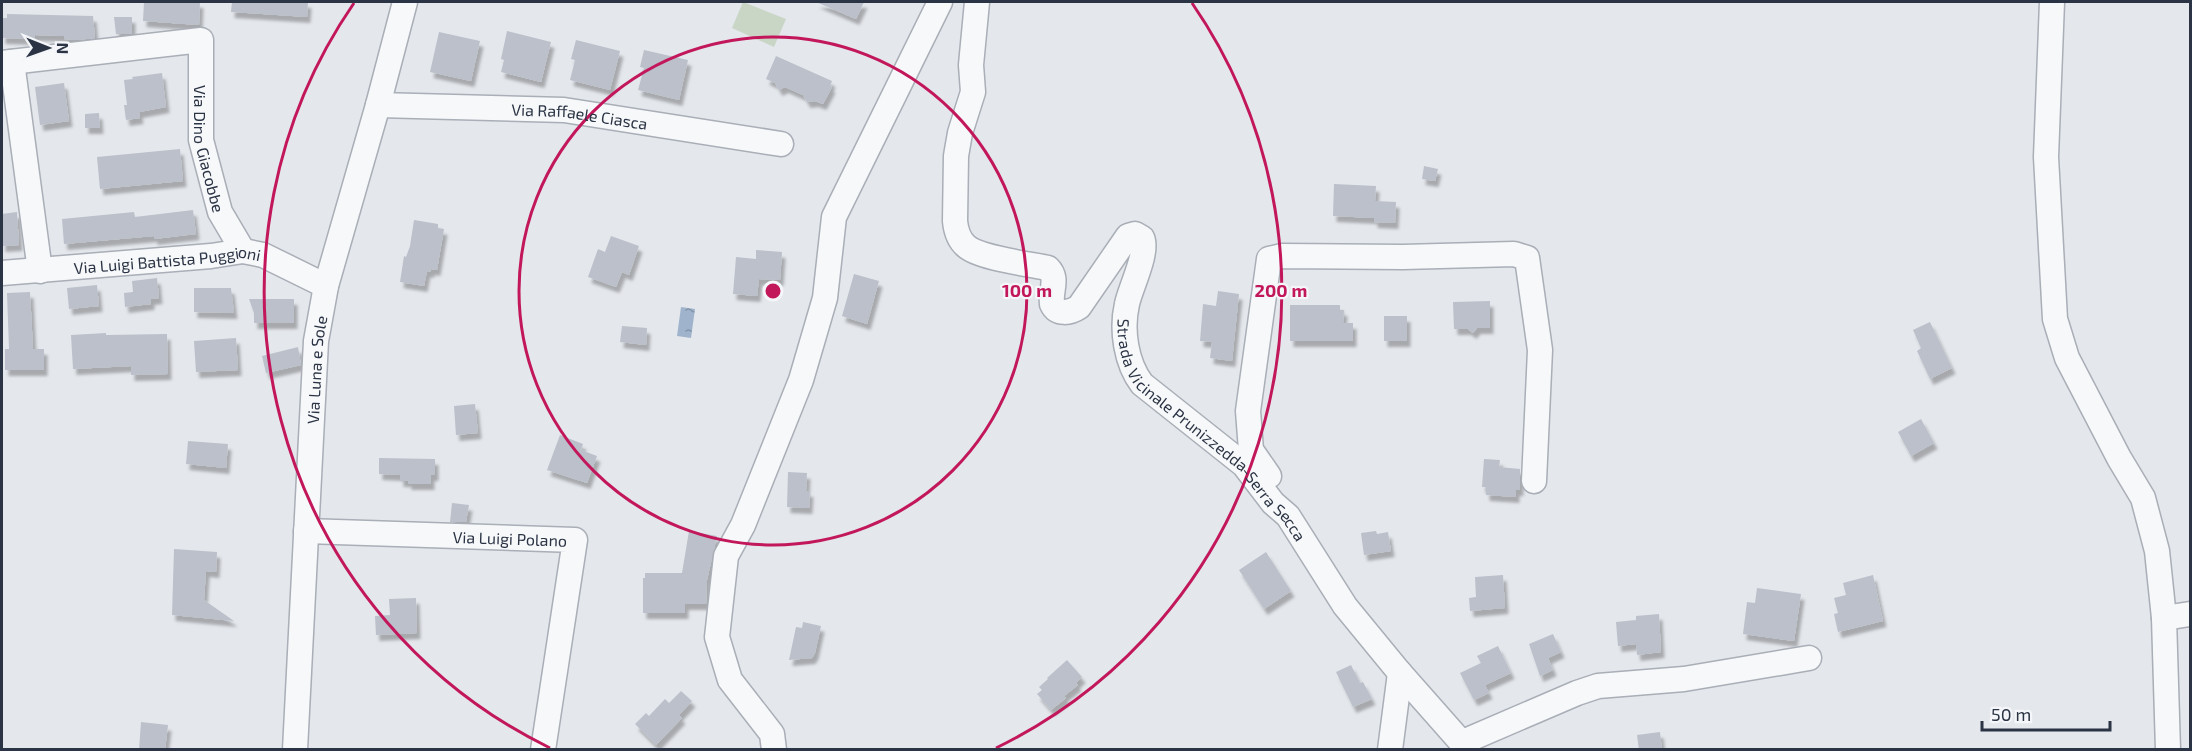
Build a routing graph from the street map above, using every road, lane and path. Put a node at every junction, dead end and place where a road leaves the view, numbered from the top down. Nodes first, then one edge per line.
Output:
1 (405, 2) edge
2 (940, 2) edge
3 (977, 2) edge
4 (2052, 2) edge
5 (7, 62) edge
6 (378, 105) junction
7 (781, 144) dead end
8 (243, 251) junction
9 (40, 271) junction
10 (2, 273) edge
11 (326, 286) junction
12 (1534, 481) dead end
13 (1288, 516) junction
14 (306, 531) junction
15 (2190, 614) edge
16 (2164, 618) junction
17 (1809, 658) dead end
18 (1400, 673) junction
19 (1466, 746) edge
20 (295, 750) edge
21 (543, 750) edge
22 (774, 750) edge
23 (1390, 750) edge
24 (2168, 750) edge

1 - 6 street, Via Luna e Sole
2 - 22 street
3 - 13 street, Strada Vicinale Prunizzedda-Serra Secca
4 - 16 street
5 - 8 street, Via Dino Giacobbe
5 - 9 street
6 - 7 street, Via Raffaele Ciasca
6 - 11 street, Via Luna e Sole
8 - 9 street, Via Luigi Battista Puggioni
8 - 11 street, Via Luigi Battista Puggioni
9 - 10 street, Via Luigi Battista Puggioni
11 - 14 street, Via Luna e Sole
12 - 13 street
13 - 18 street, Strada Vicinale Prunizzedda-Serra Secca
14 - 20 street, Via Luna e Sole
14 - 21 street, Via Luigi Polano
15 - 16 street
16 - 24 street
17 - 19 street
18 - 19 street, Strada Vicinale Prunizzedda-Serra Secca
18 - 23 street

